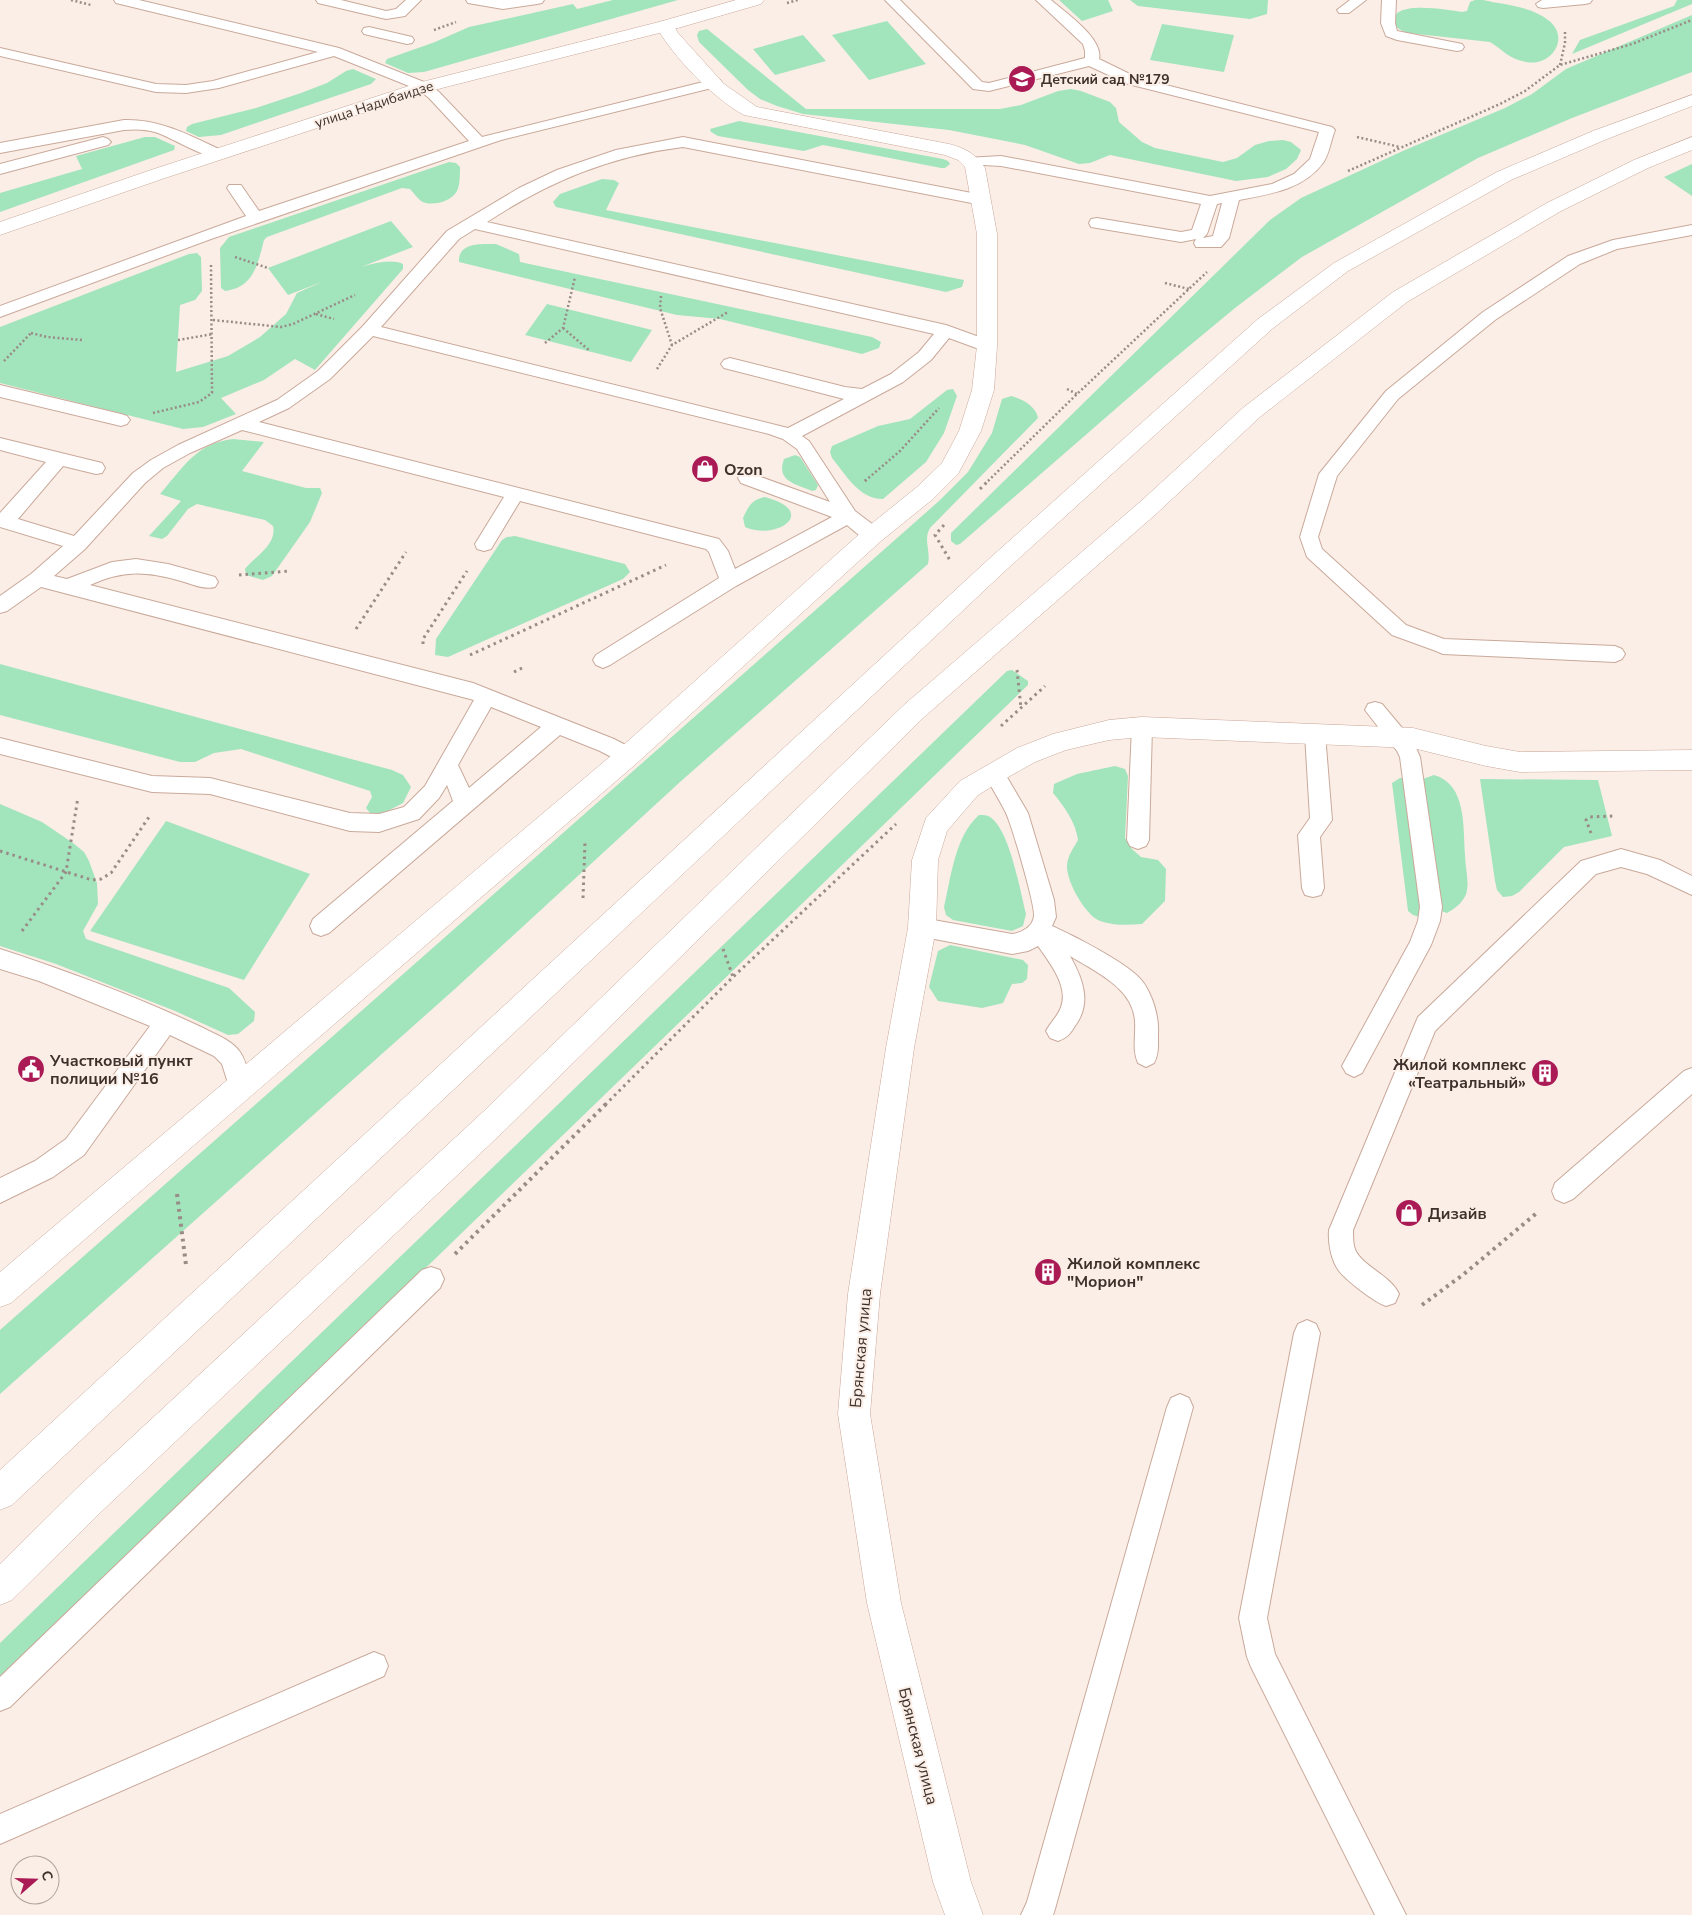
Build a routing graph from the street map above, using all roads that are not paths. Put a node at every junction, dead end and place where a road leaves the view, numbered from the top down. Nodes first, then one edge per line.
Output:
1 (121, 0) edge
2 (323, 0) edge
3 (414, 0) edge
4 (473, 0) edge
5 (537, 0) edge
6 (755, 0) edge
7 (892, 0) edge
8 (1043, 0) edge
9 (1359, 0) edge
10 (1377, 0) edge
11 (1383, 0) edge
12 (1389, 0) edge
13 (1584, 0) edge
14 (1543, 4) dead end
15 (1344, 10) dead end
16 (665, 26) junction
17 (369, 31) dead end
18 (407, 40) road end
19 (1457, 47) dead end
20 (334, 51) junction
21 (0, 52) edge
22 (1091, 61) junction
23 (715, 83) junction
24 (424, 87) junction
25 (1692, 100) edge
26 (155, 126) junction
27 (478, 142) junction
28 (1692, 143) edge
29 (0, 148) edge
30 (218, 154) junction
31 (971, 161) junction
32 (0, 169) edge
33 (235, 188) dead end
34 (1232, 196) junction
35 (982, 200) junction
36 (1210, 201) junction
37 (256, 218) junction
38 (1096, 223) dead end
39 (473, 224) junction
40 (0, 229) edge
41 (1692, 230) edge
42 (1202, 243) dead end
43 (3, 311) edge
44 (369, 330) junction
45 (946, 331) junction
46 (987, 346) junction
47 (730, 364) dead end
48 (0, 391) edge
49 (862, 395) junction
50 (121, 420) road end
51 (240, 423) junction
52 (790, 435) junction
53 (0, 444) edge
54 (59, 459) junction
55 (96, 468) dead end
56 (747, 478) dead end
57 (515, 494) junction
58 (844, 509) junction
59 (3, 521) edge
60 (873, 535) junction
61 (78, 544) junction
62 (484, 544) dead end
63 (38, 578) junction
64 (728, 581) junction
65 (208, 582) dead end
66 (68, 587) junction
67 (0, 606) edge
68 (1615, 654) dead end
69 (603, 660) dead end
70 (487, 696) junction
71 (1375, 710) dead end
72 (557, 725) junction
73 (1142, 727) junction
74 (1315, 734) junction
75 (1399, 738) junction
76 (0, 746) edge
77 (628, 756) junction
78 (1692, 760) edge
79 (448, 764) junction
80 (994, 772) junction
81 (465, 803) junction
82 (1138, 840) dead end
83 (1692, 886) edge
84 (1313, 888) dead end
85 (321, 926) dead end
86 (922, 928) junction
87 (1039, 930) junction
88 (0, 959) edge
89 (166, 1022) junction
90 (1058, 1031) dead end
91 (1146, 1056) dead end
92 (1354, 1066) dead end
93 (1692, 1079) edge
94 (240, 1088) junction
95 (0, 1191) edge
96 (1564, 1191) road end
97 (431, 1278) road end
98 (0, 1292) edge
99 (1386, 1294) dead end
100 (1306, 1333) dead end
101 (1180, 1408) dead end
102 (0, 1493) edge
103 (0, 1588) edge
104 (374, 1666) dead end
105 (0, 1697) edge
106 (0, 1829) edge
107 (964, 1915) edge
108 (1036, 1915) edge
109 (1391, 1915) edge

1 - 20 lane
2 - 3 lane
4 - 5 lane
6 - 16 main road, улица Надибаидзе
7 - 22 lane
8 - 22 lane
9 - 15 lane
10 - 11 lane
12 - 19 lane
13 - 14 lane
16 - 23 main road
16 - 24 main road, улица Надибаидзе
17 - 18 lane
20 - 21 lane
20 - 24 lane
22 - 34 lane
23 - 27 lane
23 - 31 main road
24 - 27 lane
24 - 30 main road, улица Надибаидзе
25 - 102 main road
26 - 29 lane
26 - 30 lane
26 - 32 lane
27 - 37 lane
28 - 103 main road
30 - 40 main road, улица Надибаидзе
31 - 35 main road
31 - 36 lane
33 - 37 lane
34 - 36 lane
34 - 42 lane
35 - 39 lane
35 - 46 main road
36 - 38 lane
37 - 43 lane
39 - 44 lane
39 - 45 lane
41 - 68 lane
44 - 51 lane
44 - 52 lane
45 - 46 lane
45 - 49 lane
46 - 60 main road
47 - 49 lane
48 - 50 lane
49 - 52 lane
51 - 57 lane
51 - 61 lane
52 - 58 lane
53 - 54 lane
54 - 55 lane
54 - 59 lane
56 - 58 lane
57 - 62 lane
57 - 64 lane
58 - 60 lane
58 - 64 lane
59 - 61 lane
60 - 77 main road
61 - 63 lane
63 - 66 lane
63 - 67 lane
64 - 69 lane
65 - 66 lane
66 - 70 lane
70 - 72 lane
70 - 79 lane
71 - 75 lane
72 - 77 lane
72 - 81 lane
73 - 74 main road, Брянская улица
73 - 80 main road, Брянская улица
73 - 82 lane
74 - 75 main road, Брянская улица
74 - 84 lane
75 - 78 main road, Брянская улица
75 - 92 lane
76 - 79 lane
77 - 94 main road
79 - 81 lane
80 - 86 main road, Брянская улица
80 - 87 lane
81 - 85 lane
83 - 99 lane
86 - 87 lane
86 - 107 main road, Брянская улица
87 - 90 lane
87 - 91 lane
88 - 89 lane
89 - 94 lane
89 - 95 lane
93 - 96 lane
94 - 98 main road
97 - 105 lane
100 - 109 lane
101 - 108 lane
104 - 106 lane

